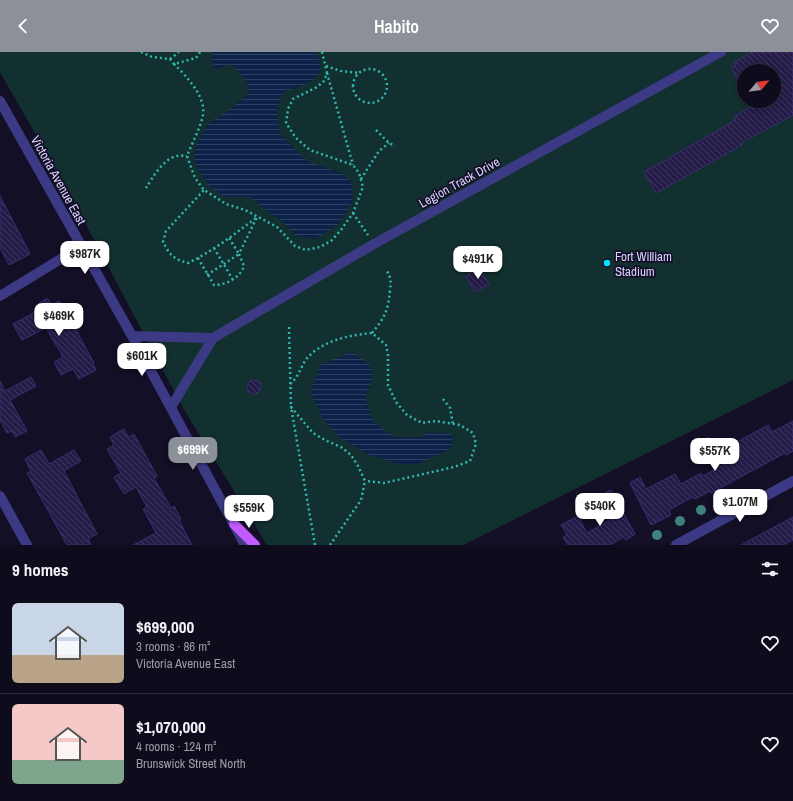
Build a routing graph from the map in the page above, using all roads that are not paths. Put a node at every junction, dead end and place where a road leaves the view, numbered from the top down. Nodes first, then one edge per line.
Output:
1 (721, 52) edge
2 (0, 101) edge
3 (82, 246) junction
4 (0, 296) edge
5 (132, 336) junction
6 (213, 338) junction
7 (171, 407) junction
8 (793, 481) edge
9 (0, 496) edge
10 (234, 524) junction
11 (27, 545) edge
12 (245, 545) edge
13 (255, 545) edge
14 (676, 545) edge

1 - 6 street, Legion Track Drive
2 - 3 street, Victoria Avenue East
3 - 4 street
3 - 5 street, Victoria Avenue East
5 - 6 street
5 - 7 street, Victoria Avenue East
6 - 7 street, Legion Track Drive
7 - 10 street, Victoria Avenue East
8 - 14 street
9 - 11 street
10 - 12 street, Victoria Avenue East
10 - 13 main road

